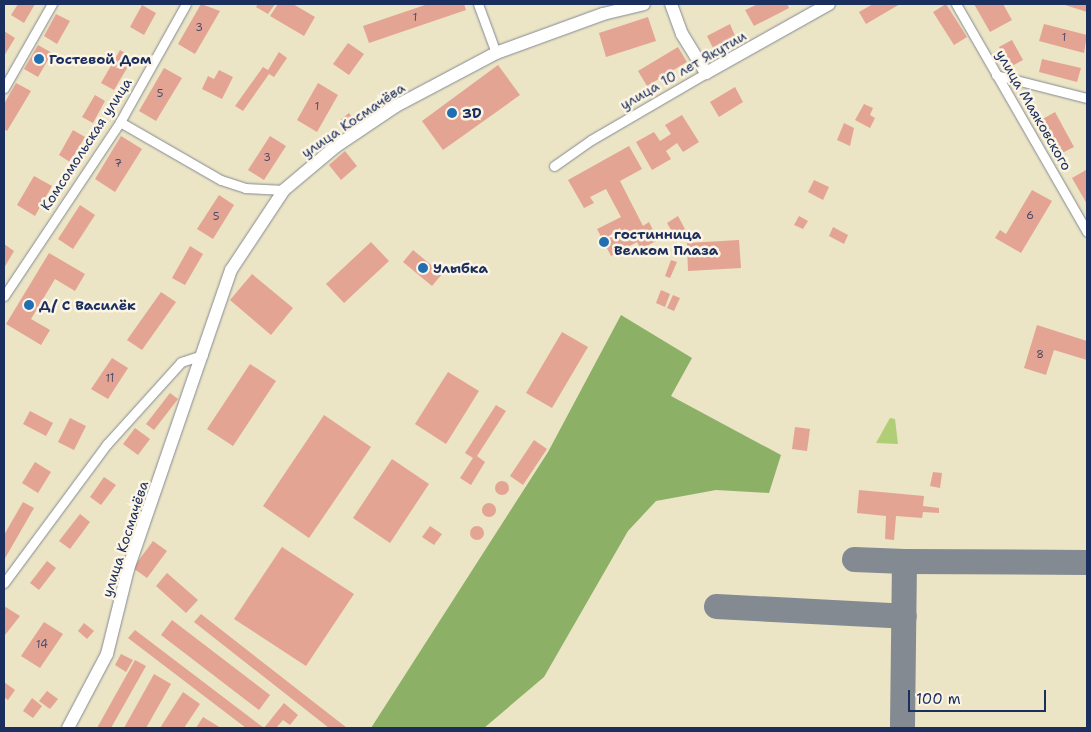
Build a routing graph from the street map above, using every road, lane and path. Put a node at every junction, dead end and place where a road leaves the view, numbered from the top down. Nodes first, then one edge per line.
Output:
1 (52, 4) edge
2 (186, 4) edge
3 (478, 4) edge
4 (644, 4) edge
5 (671, 4) edge
6 (829, 4) edge
7 (956, 4) edge
8 (496, 53) junction
9 (706, 73) junction
10 (996, 75) junction
11 (4, 88) edge
12 (1087, 98) edge
13 (120, 122) junction
14 (554, 166) dead end
15 (284, 190) junction
16 (1087, 232) edge
17 (4, 296) edge
18 (204, 355) junction
19 (4, 583) edge
20 (68, 728) edge

1 - 11 street
2 - 13 street, Комсомольская улица
3 - 8 street
4 - 8 main road, улица Космачёва
5 - 9 main road
6 - 9 main road, улица 10 лет Якутии
7 - 10 street, улица Маяковского
8 - 15 main road, улица Космачёва
9 - 14 street, улица 10 лет Якутии
10 - 12 street
10 - 16 street, улица Маяковского
13 - 15 street
13 - 17 street, Комсомольская улица
15 - 18 main road, улица Космачёва
18 - 19 street
18 - 20 main road, улица Космачёва

